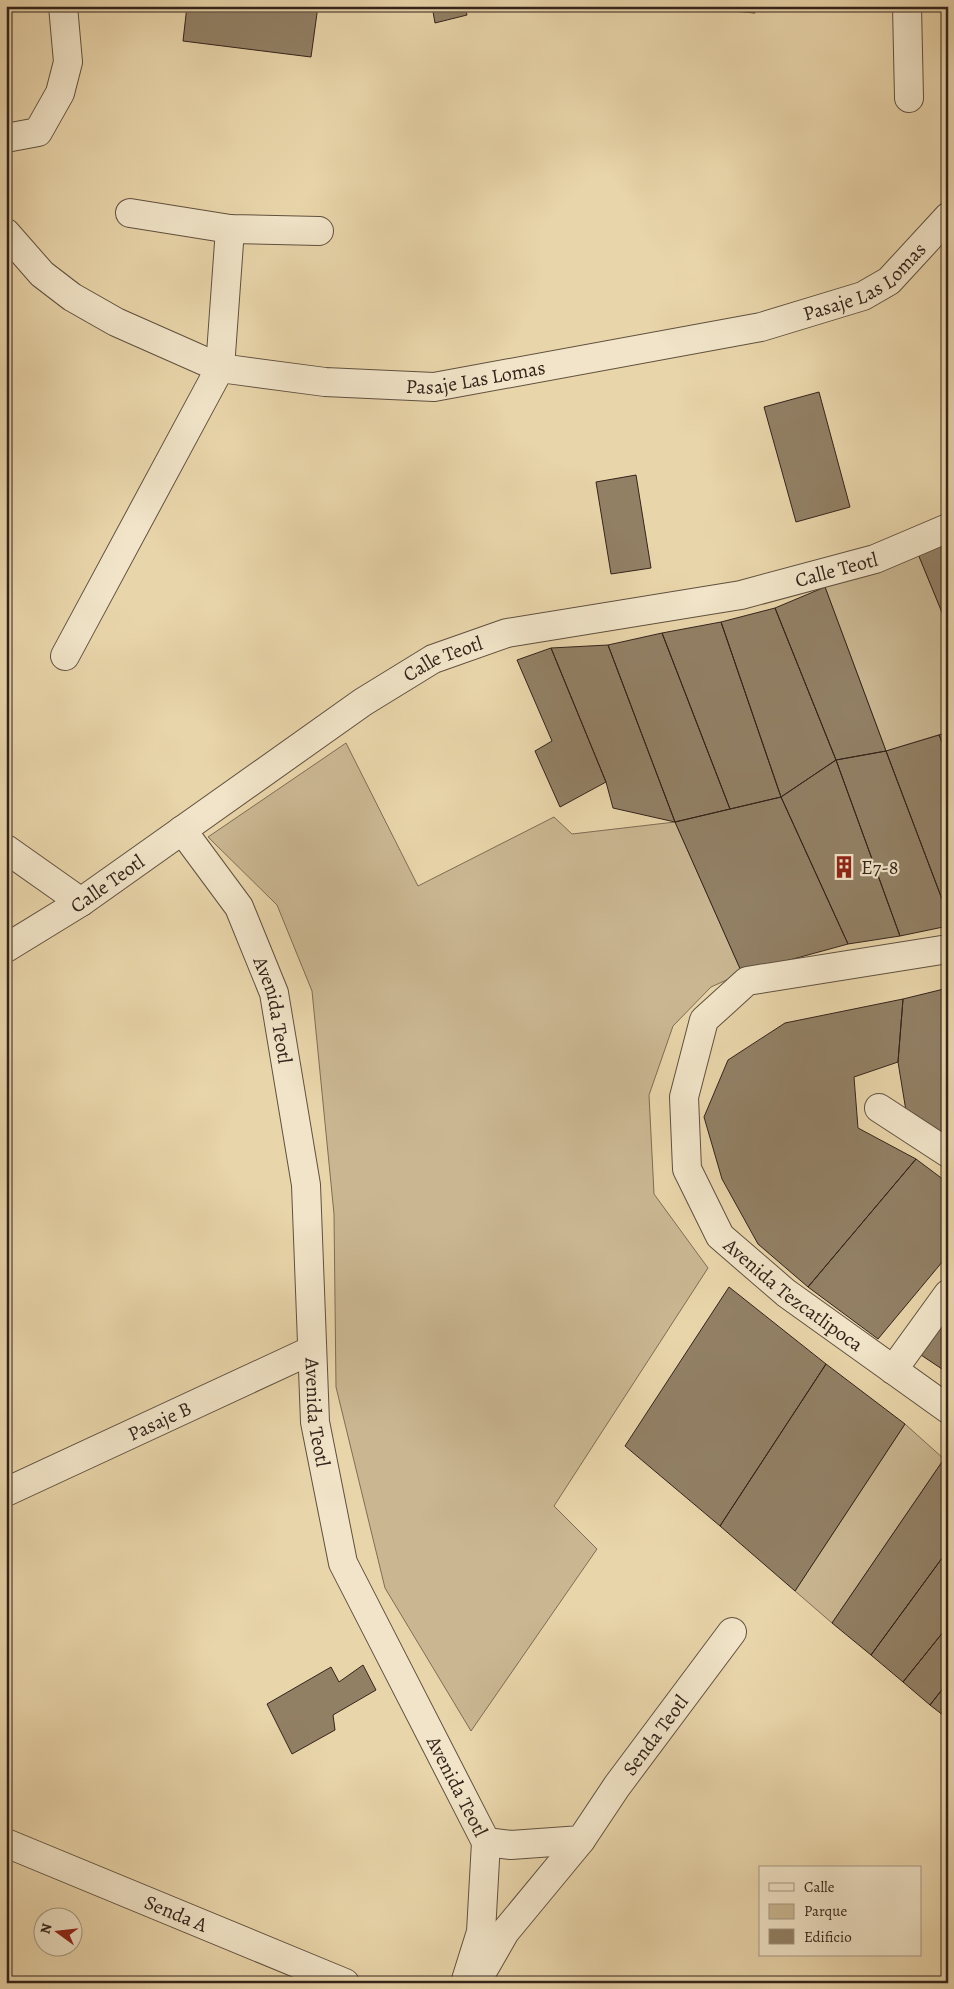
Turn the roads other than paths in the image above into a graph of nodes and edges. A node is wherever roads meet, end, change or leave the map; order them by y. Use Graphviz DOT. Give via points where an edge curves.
graph roads {
  1 [pos="63,6"];
  2 [pos="907,6"];
  3 [pos="909,98"];
  4 [pos="6,138"];
  5 [pos="130,213"];
  6 [pos="948,217"];
  7 [pos="230,230"];
  8 [pos="319,231"];
  9 [pos="6,233"];
  10 [pos="220,368"];
  11 [pos="948,528"];
  12 [pos="65,656"];
  13 [pos="182,830"];
  14 [pos="6,850"];
  15 [pos="81,902"];
  16 [pos="6,948"];
  17 [pos="948,949"];
  18 [pos="880,1108"];
  19 [pos="948,1153"];
  20 [pos="948,1294"];
  21 [pos="312,1350"];
  22 [pos="893,1370"];
  23 [pos="948,1409"];
  24 [pos="6,1492"];
  25 [pos="732,1632"];
  26 [pos="581,1840"];
  27 [pos="486,1842"];
  28 [pos="6,1843"];
  29 [pos="345,1983"];
  30 [pos="465,1983"];
  31 [pos="476,1983"];
  1 -- 4 [label="street" via="68,62 60,93 38,132"];
  2 -- 3 [label="street"];
  5 -- 7 [label="street"];
  6 -- 10 [label="street, Pasaje Las Lomas" via="890,281 863,296 761,326 434,387 325,382"];
  7 -- 8 [label="street"];
  7 -- 10 [label="street"];
  9 -- 10 [label="street, Pasaje Las Lomas" via="42,274 72,297 116,322"];
  10 -- 12 [label="street"];
  11 -- 13 [label="street, Calle Teotl" via="875,559 740,595 507,633 433,659 363,702"];
  13 -- 15 [label="street, Calle Teotl"];
  13 -- 21 [label="street, Avenida Teotl" via="240,906 274,993 306,1185"];
  14 -- 15 [label="street"];
  15 -- 16 [label="street, Calle Teotl"];
  17 -- 22 [label="street, Avenida Tezcatlipoca" via="747,981 704,1020 684,1097 687,1169 720,1236 786,1294"];
  18 -- 19 [label="street"];
  20 -- 22 [label="street"];
  21 -- 24 [label="street, Pasaje B"];
  21 -- 27 [label="street, Avenida Teotl" via="315,1422 343,1563"];
  22 -- 23 [label="street, Avenida Tezcatlipoca"];
  25 -- 26 [label="street, Senda Teotl" via="616,1786"];
  26 -- 27 [label="street" via="511,1845"];
  26 -- 31 [label="street, Senda Teotl" via="505,1932"];
  27 -- 30 [label="street, Avenida Teotl" via="481,1932"];
  28 -- 29 [label="street, Senda A"];
}
